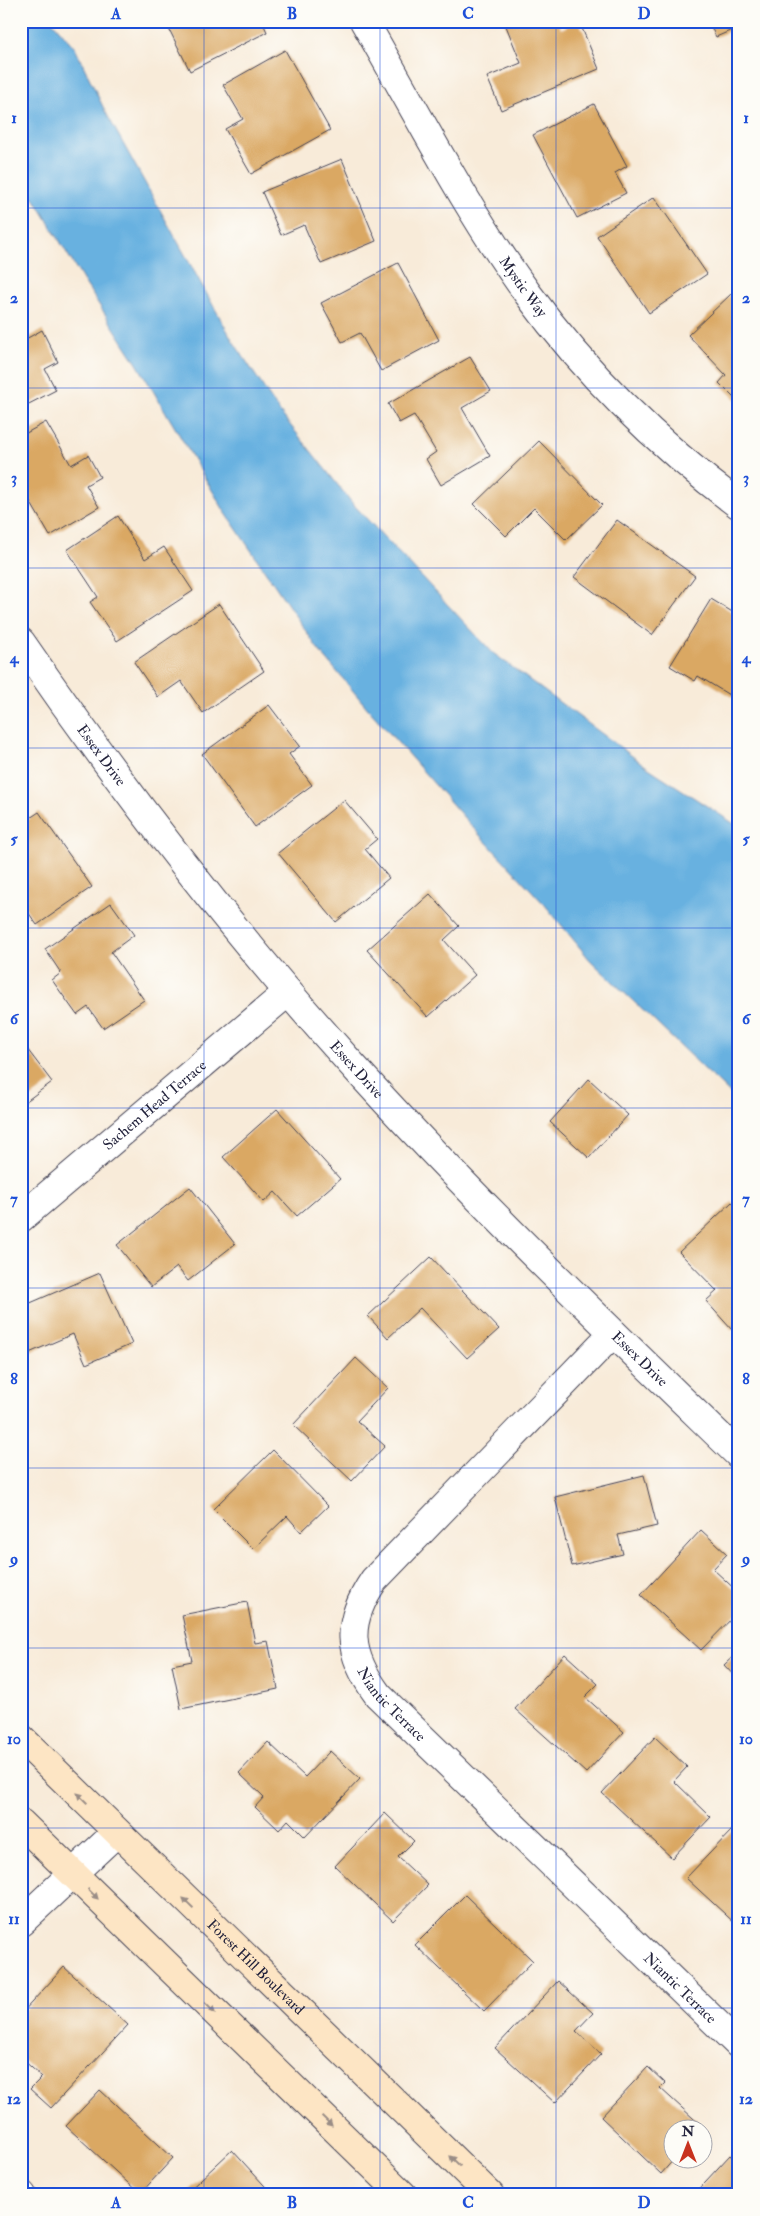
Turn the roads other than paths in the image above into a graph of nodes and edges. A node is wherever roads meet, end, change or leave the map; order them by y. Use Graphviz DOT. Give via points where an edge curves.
graph roads {
  1 [pos="364,21"];
  2 [pos="739,505"];
  3 [pos="21,642"];
  4 [pos="288,992"];
  5 [pos="21,1218"];
  6 [pos="613,1332"];
  7 [pos="739,1455"];
  8 [pos="21,1738"];
  9 [pos="21,1823"];
  10 [pos="116,1832"];
  11 [pos="72,1874"];
  12 [pos="21,1922"];
  13 [pos="739,2045"];
  14 [pos="403,2195"];
  15 [pos="490,2195"];
  1 -- 2 [label="street, Mystic Way" via="491,241 528,295 591,372 644,427"];
  3 -- 4 [label="street, Essex Drive" via="185,867"];
  4 -- 5 [label="street, Sachem Head Terrace"];
  4 -- 6 [label="street, Essex Drive" via="470,1192"];
  6 -- 7 [label="street, Essex Drive"];
  6 -- 13 [label="street, Niantic Terrace" via="374,1580 360,1601 353,1625 354,1650 362,1674 378,1695"];
  10 -- 8 [label="main road, Forest Hill Boulevard, one-way"];
  9 -- 11 [label="main road"];
  10 -- 11 [label="street"];
  15 -- 10 [label="main road, Forest Hill Boulevard, one-way"];
  11 -- 12 [label="street"];
  11 -- 14 [label="main road, one-way"];
}
